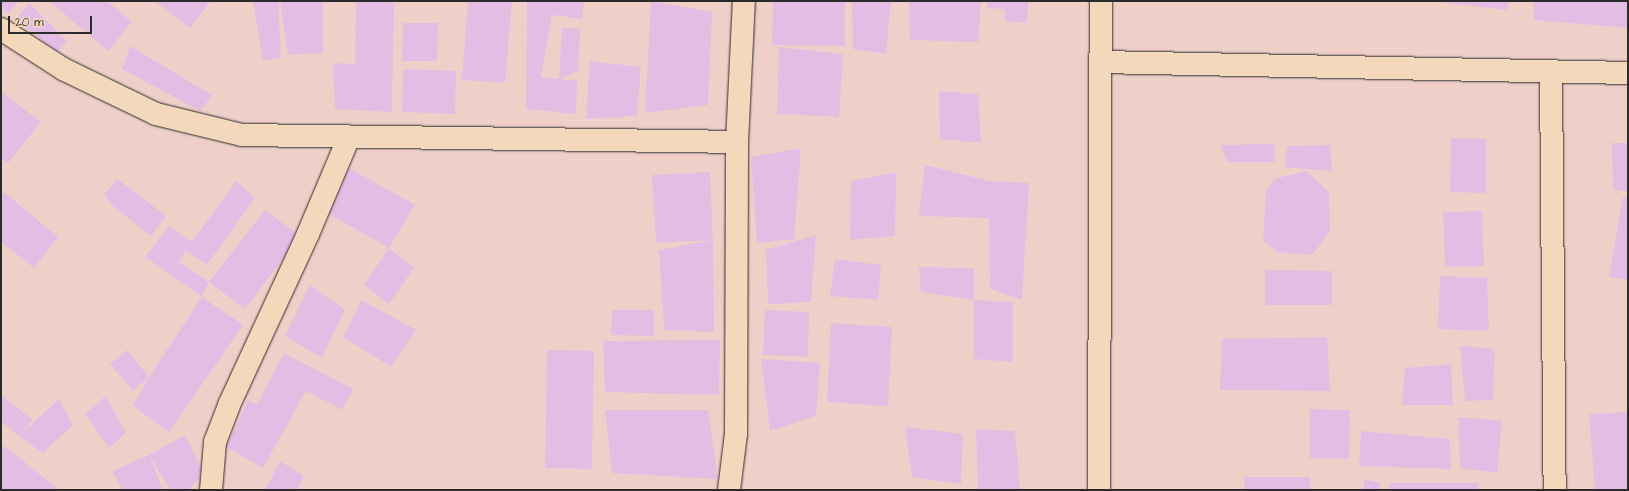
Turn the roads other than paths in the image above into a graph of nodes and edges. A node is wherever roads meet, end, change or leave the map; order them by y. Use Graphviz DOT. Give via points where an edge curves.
graph roads {
  1 [pos="744,1"];
  2 [pos="1101,1"];
  3 [pos="1,29"];
  4 [pos="1100,62"];
  5 [pos="1551,73"];
  6 [pos="1628,73"];
  7 [pos="349,137"];
  8 [pos="737,142"];
  9 [pos="211,490"];
  10 [pos="729,490"];
  11 [pos="1099,490"];
  12 [pos="1555,490"];
  1 -- 8 [label="street"];
  2 -- 4 [label="street"];
  3 -- 7 [label="street" via="63,69 156,114 242,135"];
  4 -- 5 [label="street"];
  4 -- 11 [label="street"];
  5 -- 6 [label="street"];
  5 -- 12 [label="street"];
  7 -- 8 [label="street"];
  7 -- 9 [label="street" via="308,234 228,405 215,442"];
  8 -- 10 [label="street" via="736,434"];
}
